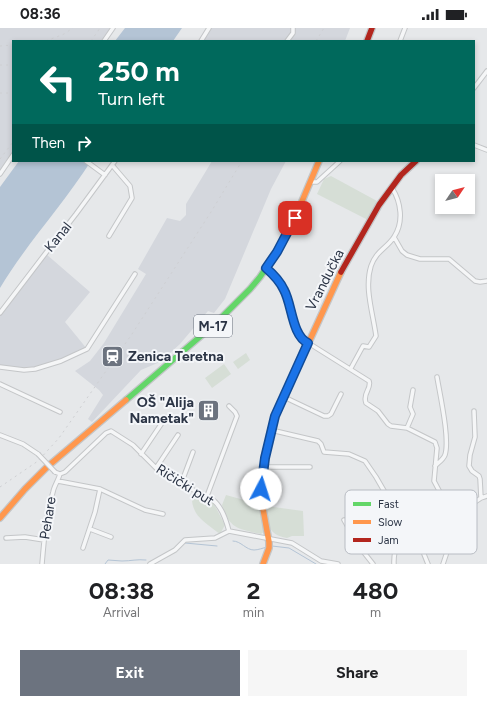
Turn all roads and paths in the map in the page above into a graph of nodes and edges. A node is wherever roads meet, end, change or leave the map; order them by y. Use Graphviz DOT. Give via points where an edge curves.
graph roads {
  1 [pos="113,28"];
  2 [pos="209,28"];
  3 [pos="293,28"];
  4 [pos="372,28"];
  5 [pos="405,28"];
  6 [pos="105,40"];
  7 [pos="202,40"];
  8 [pos="288,40"];
  9 [pos="367,40"];
  10 [pos="400,40"];
  11 [pos="487,71"];
  12 [pos="475,87"];
  13 [pos="475,145"];
  14 [pos="487,150"];
  15 [pos="12,156"];
  16 [pos="88,162"];
  17 [pos="114,162"];
  18 [pos="319,162"];
  19 [pos="339,162"];
  20 [pos="415,162"];
  21 [pos="112,165"];
  22 [pos="0,174"];
  23 [pos="105,175"];
  24 [pos="311,182"];
  25 [pos="392,188"];
  26 [pos="109,236"];
  27 [pos="394,237"];
  28 [pos="266,268"];
  29 [pos="135,274"];
  30 [pos="487,281"];
  31 [pos="0,312"];
  32 [pos="308,343"];
  33 [pos="0,367"];
  34 [pos="351,368"];
  35 [pos="437,377"];
  36 [pos="0,384"];
  37 [pos="413,390"];
  38 [pos="341,394"];
  39 [pos="284,397"];
  40 [pos="229,406"];
  41 [pos="474,411"];
  42 [pos="60,412"];
  43 [pos="166,418"];
  44 [pos="407,428"];
  45 [pos="271,430"];
  46 [pos="0,435"];
  47 [pos="178,435"];
  48 [pos="193,452"];
  49 [pos="141,454"];
  50 [pos="435,466"];
  51 [pos="263,467"];
  52 [pos="310,467"];
  53 [pos="156,468"];
  54 [pos="60,474"];
  55 [pos="58,481"];
  56 [pos="181,484"];
  57 [pos="100,489"];
  58 [pos="384,490"];
  59 [pos="438,490"];
  60 [pos="207,496"];
  61 [pos="487,496"];
  62 [pos="481,498"];
  63 [pos="477,501"];
  64 [pos="163,514"];
  65 [pos="0,518"];
  66 [pos="90,529"];
  67 [pos="229,530"];
  68 [pos="111,537"];
  69 [pos="6,538"];
  70 [pos="44,540"];
  71 [pos="269,543"];
  72 [pos="83,548"];
  73 [pos="365,554"];
  74 [pos="395,554"];
  75 [pos="424,554"];
  76 [pos="446,554"];
  77 [pos="42,564"];
  78 [pos="150,564"];
  79 [pos="263,564"];
  80 [pos="338,564"];
  81 [pos="373,564"];
  82 [pos="394,564"];
  83 [pos="428,564"];
  84 [pos="443,564"];
  1 -- 6 [label="street"];
  2 -- 7 [label="street"];
  3 -- 8 [label="street" via="293,33"];
  4 -- 9 [label="main road"];
  5 -- 10 [label="street"];
  11 -- 12 [label="street"];
  13 -- 14 [label="street"];
  15 -- 22 [label="street"];
  16 -- 23 [label="street"];
  17 -- 21 [label="street, Kanal"];
  18 -- 24 [label="main road, M-17"];
  19 -- 24 [label="street" via="316,182"];
  20 -- 25 [label="main road, Vrandučka"];
  21 -- 23 [label="street, Kanal"];
  21 -- 26 [label="street" via="130,186 132,198"];
  23 -- 31 [label="street, Kanal"];
  24 -- 28 [label="main road, M-17" via="289,230"];
  25 -- 27 [label="street" via="401,213"];
  25 -- 32 [label="main road, Vrandučka" via="379,205 343,269"];
  27 -- 30 [label="street" via="407,255 420,259 449,259 475,281"];
  27 -- 34 [label="street" via="378,252 369,278 376,336 369,346 363,346"];
  28 -- 32 [label="street" via="276,277 284,290 296,326 302,339"];
  28 -- 65 [label="main road, M-17" via="220,320 47,467"];
  29 -- 33 [label="street" via="87,349 35,369"];
  32 -- 34 [label="street"];
  32 -- 39 [label="main road, Vrandučka"];
  34 -- 44 [label="street" via="370,383 364,396 366,403 378,411 388,424"];
  35 -- 50 [label="street" via="446,448 443,459"];
  36 -- 42 [label="street"];
  37 -- 44 [label="street" via="410,408 413,414"];
  38 -- 39 [label="street" via="328,416"];
  39 -- 45 [label="main road, Vrandučka"];
  40 -- 60 [label="street" via="237,416"];
  41 -- 62 [label="street" via="475,437 469,466 479,476"];
  43 -- 49 [label="street"];
  44 -- 50 [label="street" via="435,442"];
  45 -- 51 [label="main road, Vrandučka"];
  45 -- 58 [label="street" via="318,441 324,452 349,454 365,461"];
  46 -- 54 [label="street, bridge" via="23,444"];
  47 -- 53 [label="street"];
  48 -- 56 [label="street"];
  49 -- 53 [label="street, Ričički put"];
  49 -- 54 [label="street, Ričički put" via="111,431"];
  50 -- 59 [label="street" via="435,484"];
  51 -- 52 [label="street"];
  51 -- 71 [label="main road, Vrandučka" via="262,503"];
  53 -- 56 [label="street, Ričički put"];
  54 -- 55 [label="street, Pehare"];
  55 -- 57 [label="street"];
  55 -- 70 [label="street, Pehare" via="53,490"];
  56 -- 60 [label="street, Ričički put"];
  57 -- 64 [label="street" via="145,510"];
  57 -- 66 [label="street"];
  60 -- 67 [label="street, Ričički put" via="217,503"];
  61 -- 62 [label="street"];
  62 -- 63 [label="street"];
  66 -- 68 [label="street"];
  66 -- 72 [label="street"];
  67 -- 71 [label="street"];
  67 -- 78 [label="street" via="215,538 185,540 175,550"];
  69 -- 70 [label="street"];
  70 -- 77 [label="street, Pehare"];
  71 -- 79 [label="main road"];
  71 -- 80 [label="street" via="292,543 321,561"];
  73 -- 81 [label="street"];
  74 -- 82 [label="street"];
  75 -- 83 [label="street"];
  76 -- 84 [label="street"];
}
